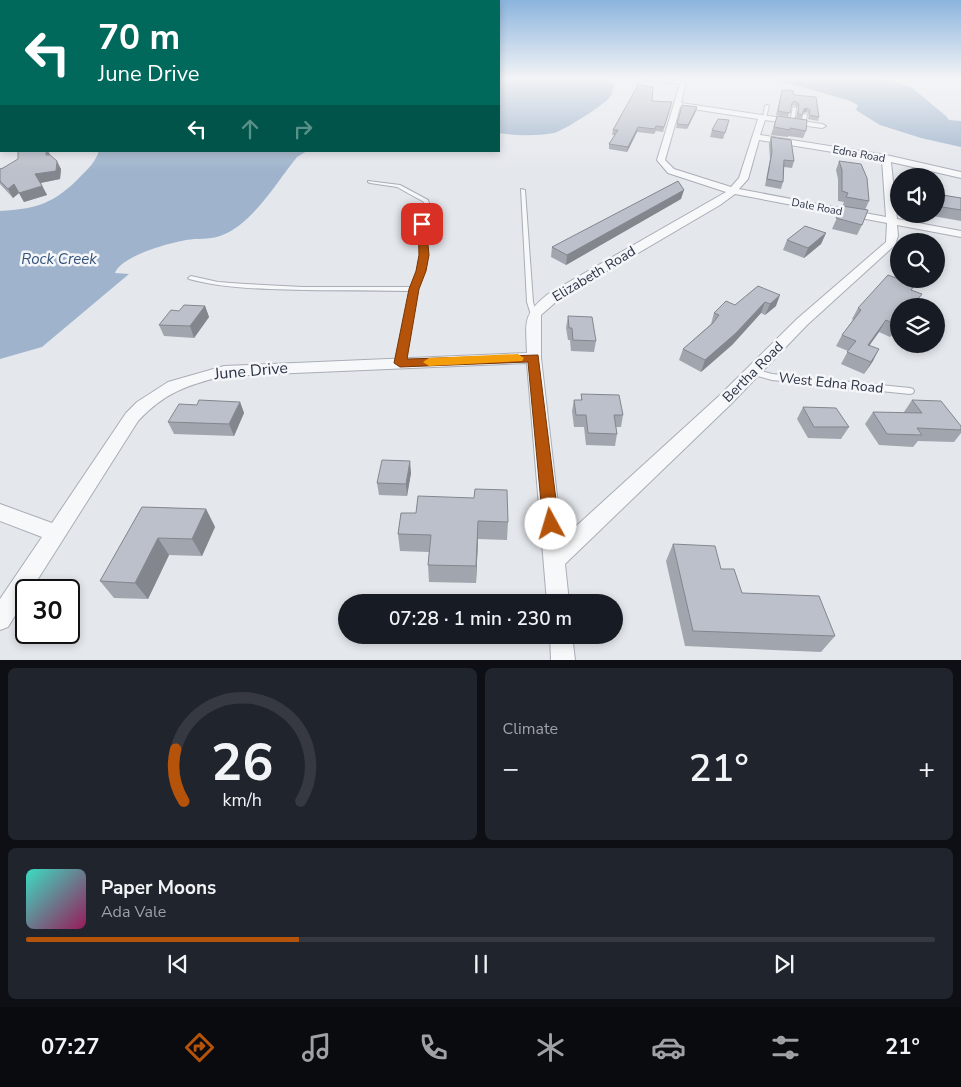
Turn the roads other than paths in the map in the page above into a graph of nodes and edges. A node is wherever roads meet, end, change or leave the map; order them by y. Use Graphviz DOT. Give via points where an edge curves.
graph roads {
  1 [pos="794,108"];
  2 [pos="678,109"];
  3 [pos="719,109"];
  4 [pos="764,113"];
  5 [pos="805,115"];
  6 [pos="789,121"];
  7 [pos="803,123"];
  8 [pos="822,126"];
  9 [pos="756,137"];
  10 [pos="886,158"];
  11 [pos="961,175"];
  12 [pos="370,182"];
  13 [pos="523,190"];
  14 [pos="733,190"];
  15 [pos="890,200"];
  16 [pos="890,221"];
  17 [pos="892,223"];
  18 [pos="903,223"];
  19 [pos="961,234"];
  20 [pos="191,278"];
  21 [pos="414,289"];
  22 [pos="534,315"];
  23 [pos="534,358"];
  24 [pos="400,363"];
  25 [pos="753,372"];
  26 [pos="910,391"];
  27 [pos="0,512"];
  28 [pos="56,533"];
  29 [pos="554,560"];
  30 [pos="557,594"];
  31 [pos="0,619"];
  32 [pos="562,644"];
  33 [pos="563,660"];
  1 -- 6 [label="lane"];
  2 -- 14 [label="street, Dale Road" via="661,160 664,165 682,175"];
  3 -- 4 [label="street"];
  4 -- 6 [label="street"];
  4 -- 9 [label="street, Elizabeth Road"];
  5 -- 7 [label="lane"];
  6 -- 7 [label="street"];
  7 -- 8 [label="street"];
  9 -- 10 [label="street, Edna Road"];
  9 -- 14 [label="street, Elizabeth Road" via="743,179"];
  10 -- 11 [label="street, Edna Road"];
  10 -- 15 [label="street, Bertha Road"];
  12 -- 21 [label="lane" via="398,186 426,200 422,224 424,255"];
  13 -- 22 [label="lane" via="530,302"];
  14 -- 16 [label="street, Dale Road"];
  14 -- 22 [label="street, Elizabeth Road" via="553,297"];
  17 -- 25 [label="street, Bertha Road" via="891,243 802,322"];
  18 -- 19 [label="street, Dale Road"];
  20 -- 21 [label="lane" via="208,283 267,287"];
  21 -- 24 [label="lane"];
  22 -- 23 [label="street"];
  23 -- 24 [label="street, June Drive"];
  23 -- 29 [label="street"];
  24 -- 28 [label="street, June Drive" via="224,371 162,390 132,417"];
  25 -- 26 [label="lane, West Edna Road" via="772,377"];
  25 -- 29 [label="street, Bertha Road"];
  27 -- 28 [label="street"];
  28 -- 31 [label="street, June Drive"];
  29 -- 30 [label="street"];
  32 -- 33 [label="street"];
}
